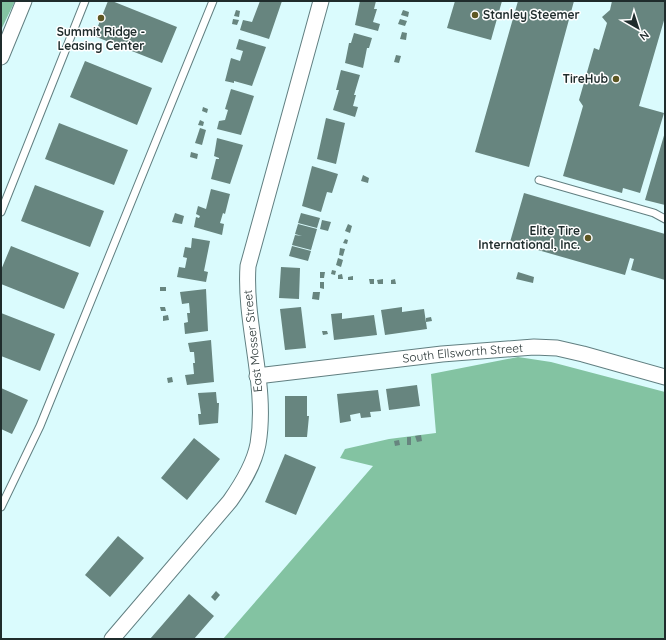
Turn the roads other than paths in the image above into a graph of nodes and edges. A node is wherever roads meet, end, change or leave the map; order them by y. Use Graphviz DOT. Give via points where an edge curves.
graph roads {
  1 [pos="24,1"];
  2 [pos="85,1"];
  3 [pos="213,1"];
  4 [pos="321,1"];
  5 [pos="1,57"];
  6 [pos="539,180"];
  7 [pos="1,212"];
  8 [pos="665,219"];
  9 [pos="258,376"];
  10 [pos="665,377"];
  11 [pos="1,507"];
  12 [pos="112,639"];
  1 -- 5 [label="street"];
  2 -- 7 [label="lane"];
  3 -- 11 [label="lane" via="40,426"];
  4 -- 9 [label="street, East Mosser Street" via="248,266 248,302"];
  6 -- 8 [label="lane" via="654,213"];
  9 -- 10 [label="street, South Ellsworth Street" via="442,354 534,347 570,351"];
  9 -- 12 [label="street, East Mosser Street" via="261,420 258,446 243,482 207,530"];
}
